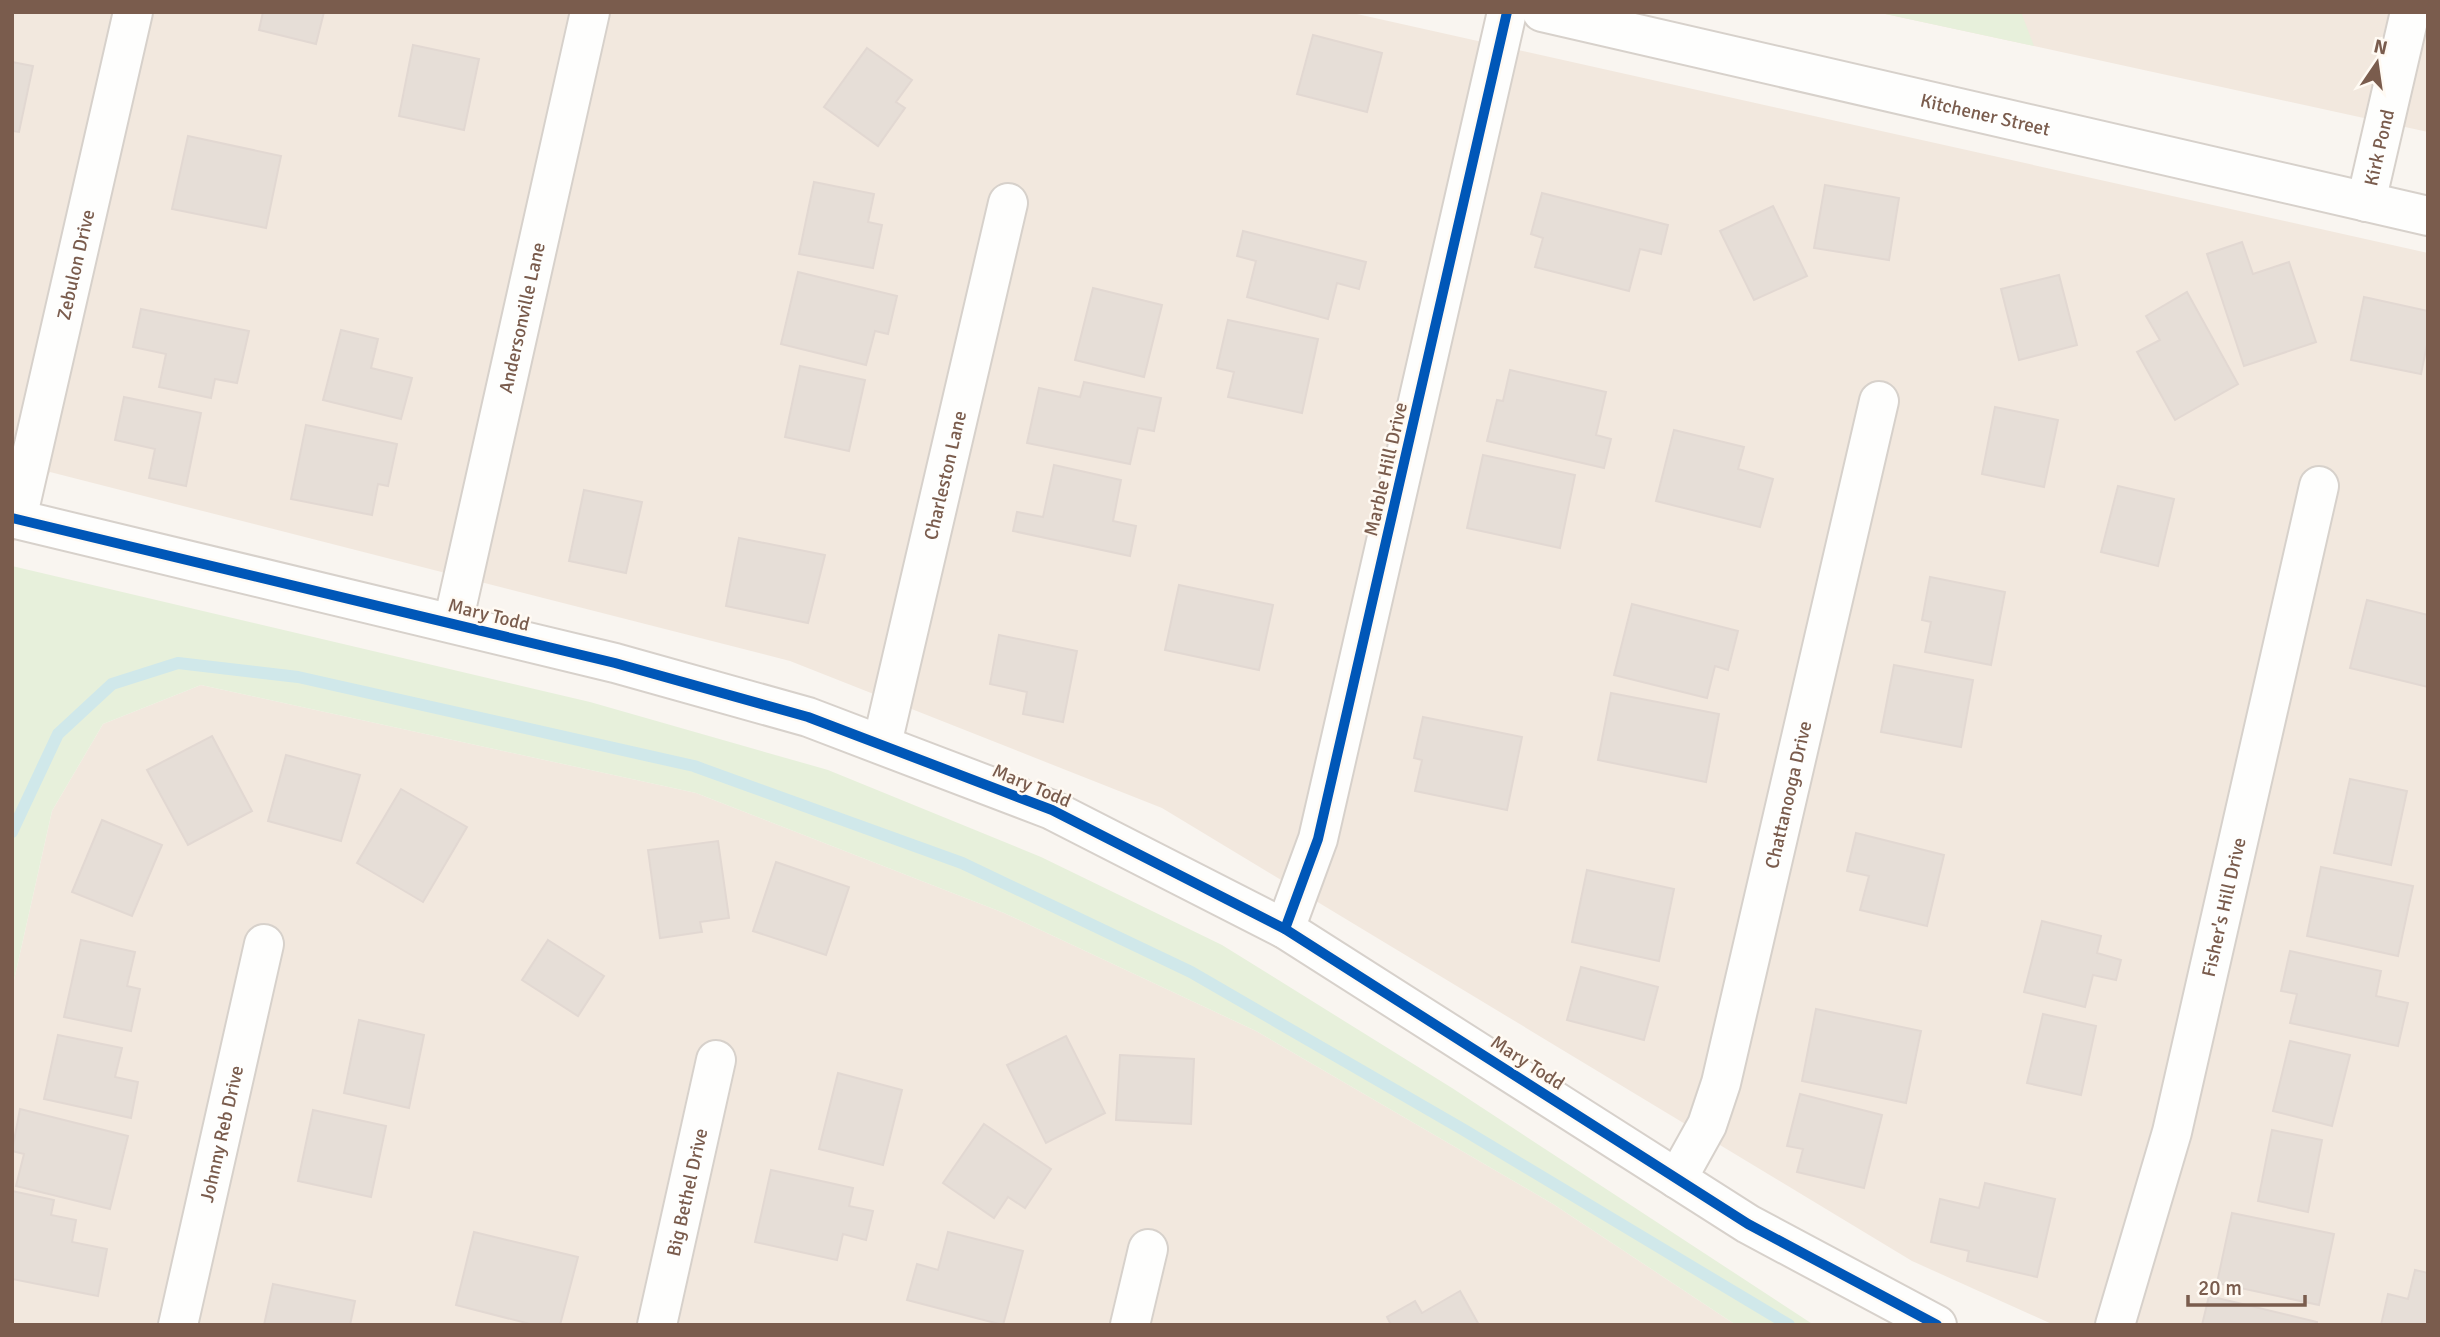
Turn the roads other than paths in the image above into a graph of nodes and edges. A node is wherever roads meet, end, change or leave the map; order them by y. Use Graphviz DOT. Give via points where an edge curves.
graph roads {
  1 [pos="133,12"];
  2 [pos="590,12"];
  3 [pos="1507,12"];
  4 [pos="1542,12"];
  5 [pos="2410,12"];
  6 [pos="2366,202"];
  7 [pos="1008,204"];
  8 [pos="2428,216"];
  9 [pos="1879,401"];
  10 [pos="2319,486"];
  11 [pos="14,518"];
  12 [pos="453,623"];
  13 [pos="883,744"];
  14 [pos="1285,929"];
  15 [pos="264,944"];
  16 [pos="716,1060"];
  17 [pos="1677,1179"];
  18 [pos="1148,1249"];
  19 [pos="178,1325"];
  20 [pos="657,1325"];
  21 [pos="1130,1325"];
  22 [pos="1937,1325"];
  23 [pos="2115,1325"];
  1 -- 11 [label="street, Zebulon Drive"];
  2 -- 12 [label="street, Andersonville Lane"];
  3 -- 14 [label="street, Marble Hill Drive" via="1318,839"];
  4 -- 6 [label="street, Kitchener Street"];
  5 -- 6 [label="street, Kirk Pond"];
  6 -- 8 [label="street, Kitchener Street"];
  7 -- 13 [label="street, Charleston Lane"];
  9 -- 17 [label="street, Chattanooga Drive" via="1721,1083 1707,1125"];
  10 -- 23 [label="street, Fisher's Hill Drive" via="2172,1132"];
  11 -- 12 [label="street, Mary Todd"];
  12 -- 13 [label="street, Mary Todd" via="808,717"];
  13 -- 14 [label="street, Mary Todd" via="1052,810"];
  14 -- 17 [label="street, Mary Todd"];
  15 -- 19 [label="street, Johnny Reb Drive"];
  16 -- 20 [label="street, Big Bethel Drive"];
  17 -- 22 [label="street, Mary Todd" via="1748,1224"];
  18 -- 21 [label="street"];
}
